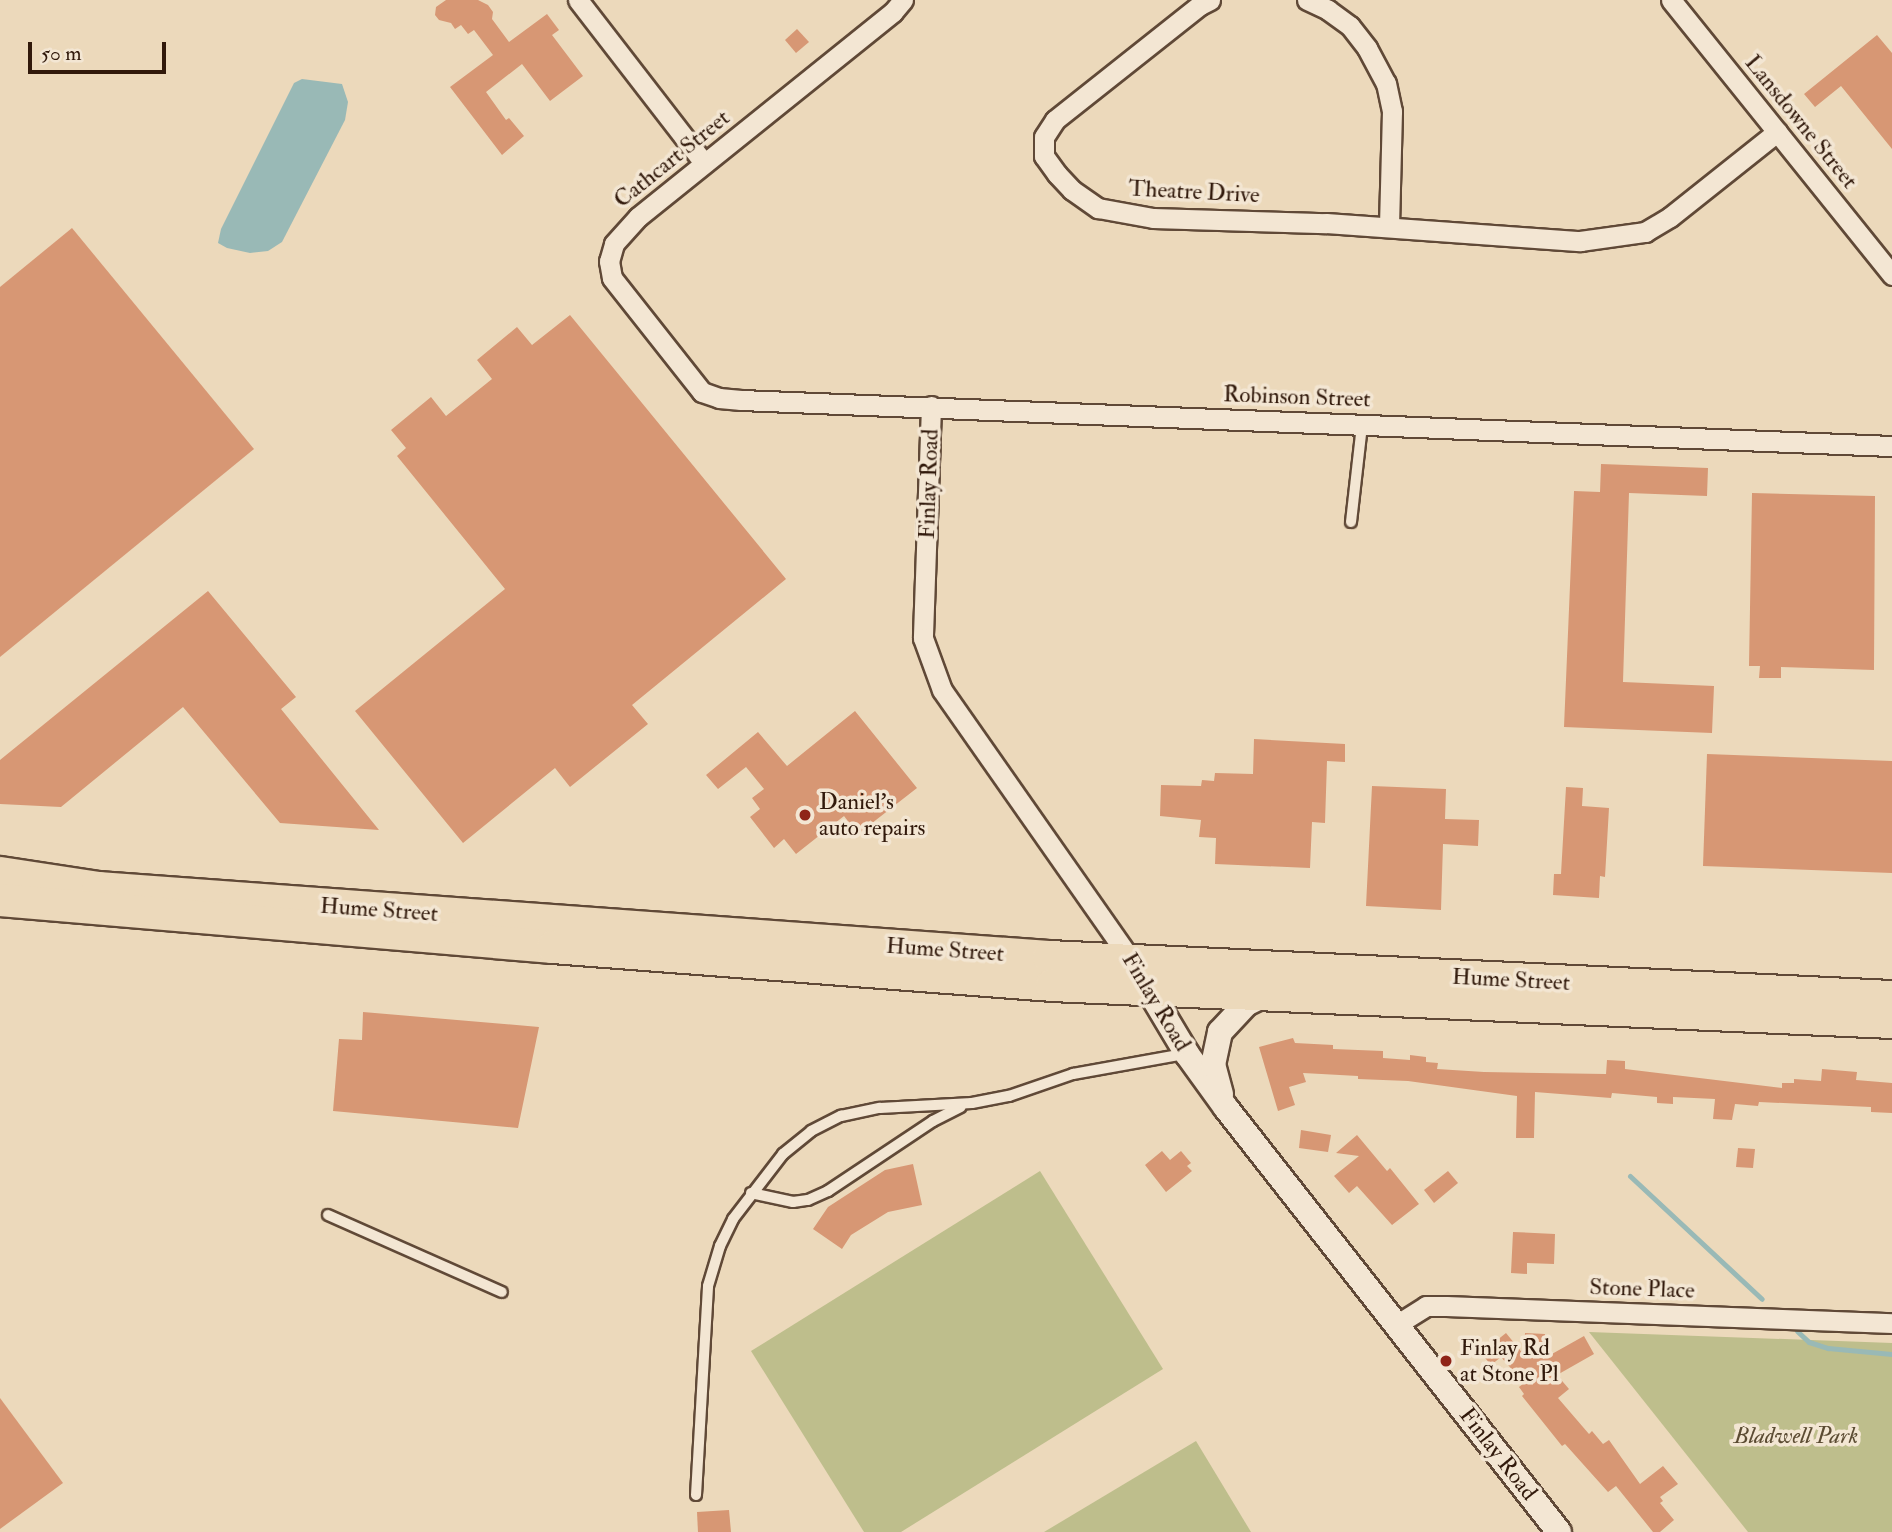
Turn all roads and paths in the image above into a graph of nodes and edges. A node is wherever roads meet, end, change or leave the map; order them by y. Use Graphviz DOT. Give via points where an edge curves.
graph roads {
  1 [pos="578,0"];
  2 [pos="902,0"];
  3 [pos="1210,0"];
  4 [pos="1307,0"];
  5 [pos="1671,0"];
  6 [pos="1777,132"];
  7 [pos="704,163"];
  8 [pos="1389,227"];
  9 [pos="1891,271"];
  10 [pos="702,392"];
  11 [pos="932,406"];
  12 [pos="1362,425"];
  13 [pos="1892,446"];
  14 [pos="1351,522"];
  15 [pos="0,873"];
  16 [pos="0,900"];
  17 [pos="1132,961"];
  18 [pos="1148,989"];
  19 [pos="1270,993"];
  20 [pos="1892,997"];
  21 [pos="1892,1022"];
  22 [pos="1187,1054"];
  23 [pos="968,1103"];
  24 [pos="1226,1108"];
  25 [pos="751,1193"];
  26 [pos="328,1215"];
  27 [pos="502,1292"];
  28 [pos="1892,1323"];
  29 [pos="1396,1325"];
  30 [pos="696,1495"];
  31 [pos="1559,1532"];
  1 -- 7 [label="street"];
  2 -- 7 [label="street, Cathcart Street" via="893,12"];
  3 -- 8 [label="street, Theatre Drive" via="1055,120 1044,137 1044,156 1056,174 1098,208 1123,215"];
  4 -- 8 [label="street" via="1350,26 1386,83 1392,111"];
  5 -- 6 [label="street, Lansdowne Street"];
  6 -- 8 [label="street, Theatre Drive" via="1645,232 1580,241"];
  6 -- 9 [label="street, Lansdowne Street"];
  7 -- 10 [label="street, Cathcart Street" via="624,230 609,261 621,293"];
  10 -- 11 [label="street, Robinson Street" via="741,400"];
  11 -- 12 [label="street, Robinson Street"];
  11 -- 17 [label="street, Finlay Road" via="923,638 942,690"];
  12 -- 13 [label="street, Robinson Street"];
  12 -- 14 [label="lane"];
  15 -- 17 [label="main road, Hume Street" via="98,888"];
  16 -- 18 [label="main road, Hume Street" via="553,947"];
  17 -- 18 [label="street, Finlay Road"];
  17 -- 20 [label="main road, Hume Street"];
  18 -- 19 [label="main road, Hume Street"];
  18 -- 22 [label="street, Finlay Road"];
  19 -- 21 [label="main road, Hume Street"];
  19 -- 24 [label="street" via="1247,1004 1220,1032 1213,1065"];
  22 -- 23 [label="lane" via="1073,1074 1009,1096"];
  22 -- 24 [label="street, Finlay Road"];
  23 -- 25 [label="lane" via="808,1200 793,1202"];
  23 -- 25 [label="lane" via="880,1108 841,1116 811,1131 783,1154"];
  24 -- 29 [label="street, Finlay Road"];
  25 -- 30 [label="lane" via="720,1246 708,1286"];
  26 -- 27 [label="lane"];
  28 -- 29 [label="street, Stone Place" via="1426,1306"];
  29 -- 31 [label="street, Finlay Road"];
}
